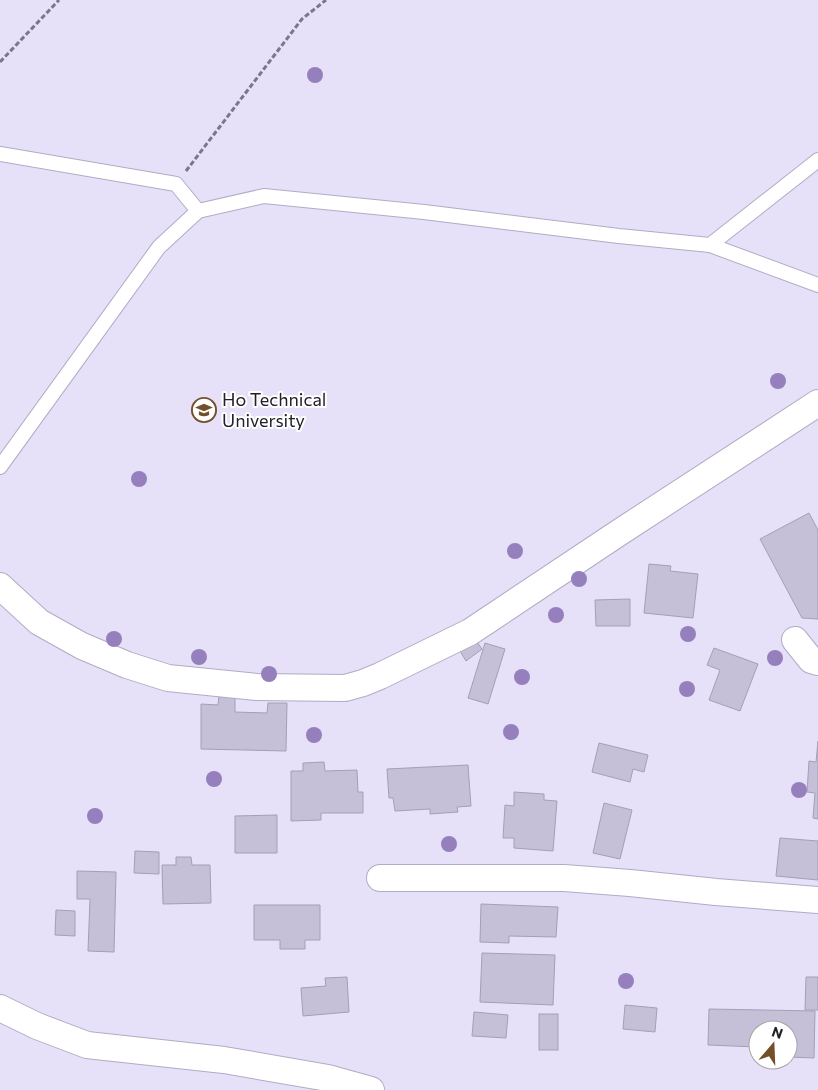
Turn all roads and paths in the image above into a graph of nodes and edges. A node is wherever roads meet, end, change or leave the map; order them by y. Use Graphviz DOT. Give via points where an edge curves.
graph roads {
  1 [pos="58,0"];
  2 [pos="326,0"];
  3 [pos="0,62"];
  4 [pos="0,154"];
  5 [pos="818,160"];
  6 [pos="176,184"];
  7 [pos="198,211"];
  8 [pos="710,245"];
  9 [pos="818,285"];
  10 [pos="818,403"];
  11 [pos="0,467"];
  12 [pos="0,586"];
  13 [pos="795,640"];
  14 [pos="818,662"];
  15 [pos="380,878"];
  16 [pos="818,900"];
  17 [pos="0,1008"];
  18 [pos="371,1090"];
  1 -- 3 [label="path"];
  2 -- 6 [label="path" via="302,19"];
  4 -- 6 [label="lane"];
  5 -- 8 [label="lane"];
  6 -- 7 [label="lane"];
  7 -- 8 [label="lane" via="264,196"];
  7 -- 11 [label="lane" via="159,247"];
  8 -- 9 [label="lane"];
  10 -- 12 [label="street" via="470,632 380,676 345,688 257,687 168,678 82,646 47,627"];
  13 -- 14 [label="street" via="811,660"];
  15 -- 16 [label="street" via="564,878"];
  17 -- 18 [label="street" via="87,1046 224,1060 328,1078"];
}
